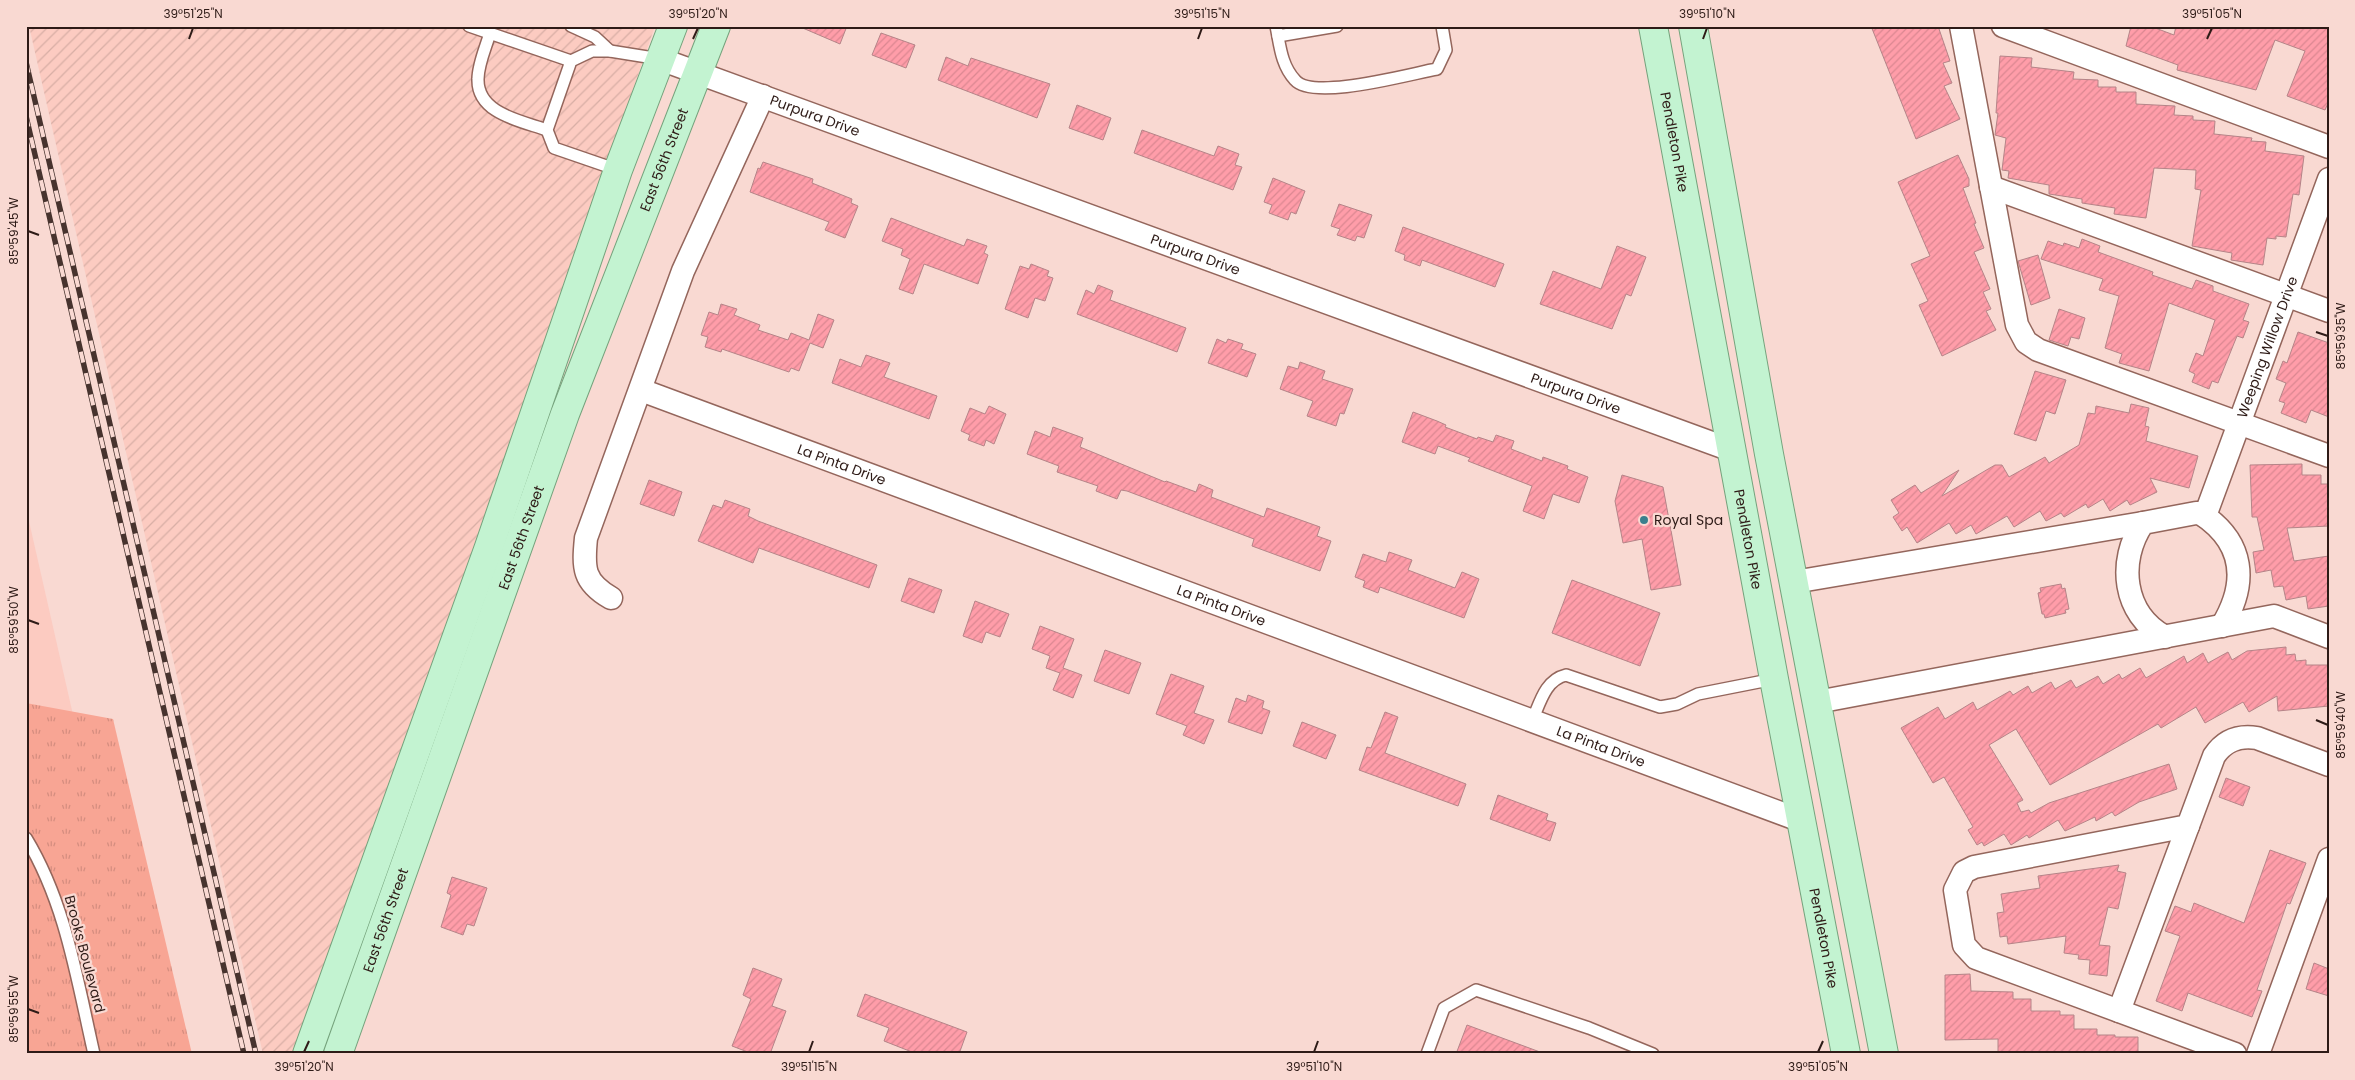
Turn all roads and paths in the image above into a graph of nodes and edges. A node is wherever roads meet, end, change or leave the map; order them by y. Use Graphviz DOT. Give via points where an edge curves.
graph roads {
  1 [pos="469,26"];
  2 [pos="571,26"];
  3 [pos="673,26"];
  4 [pos="716,26"];
  5 [pos="1336,26"];
  6 [pos="1442,26"];
  7 [pos="1653,26"];
  8 [pos="1693,26"];
  9 [pos="1961,26"];
  10 [pos="2003,26"];
  11 [pos="1277,31"];
  12 [pos="490,34"];
  13 [pos="610,50"];
  14 [pos="660,59"];
  15 [pos="571,61"];
  16 [pos="699,73"];
  17 [pos="763,96"];
  18 [pos="548,130"];
  19 [pos="2329,147"];
  20 [pos="618,170"];
  21 [pos="2329,179"];
  22 [pos="1991,187"];
  23 [pos="2286,296"];
  24 [pos="2329,311"];
  25 [pos="640,390"];
  26 [pos="2239,423"];
  27 [pos="1731,450"];
  28 [pos="2329,456"];
  29 [pos="2205,516"];
  30 [pos="2143,524"];
  31 [pos="1794,582"];
  32 [pos="611,598"];
  33 [pos="2222,626"];
  34 [pos="2165,637"];
  35 [pos="2329,637"];
  36 [pos="1774,679"];
  37 [pos="1817,702"];
  38 [pos="1532,721"];
  39 [pos="2329,765"];
  40 [pos="1802,821"];
  41 [pos="2188,826"];
  42 [pos="26,838"];
  43 [pos="2329,858"];
  44 [pos="2119,1011"];
  45 [pos="94,1054"];
  46 [pos="307,1054"];
  47 [pos="338,1054"];
  48 [pos="1427,1054"];
  49 [pos="1653,1054"];
  50 [pos="1846,1054"];
  51 [pos="1884,1054"];
  52 [pos="2235,1054"];
  53 [pos="2258,1054"];
  1 -- 12 [label="lane"];
  2 -- 13 [label="lane" via="595,37"];
  3 -- 14 [label="main road, East 56th Street"];
  4 -- 16 [label="main road, East 56th Street"];
  5 -- 11 [label="lane"];
  6 -- 11 [label="lane" via="1446,50 1437,69 1342,88 1312,89 1296,82 1284,65"];
  7 -- 27 [label="main road, Pendleton Pike"];
  8 -- 31 [label="main road"];
  9 -- 22 [label="street"];
  10 -- 19 [label="street"];
  12 -- 15 [label="lane"];
  12 -- 18 [label="lane" via="478,78 480,92 497,112"];
  13 -- 14 [label="lane"];
  13 -- 15 [label="lane" via="592,51"];
  14 -- 16 [label="street, Purpura Drive"];
  14 -- 20 [label="main road, East 56th Street"];
  15 -- 18 [label="lane"];
  16 -- 17 [label="street, Purpura Drive"];
  16 -- 47 [label="main road, East 56th Street" via="565,414"];
  17 -- 25 [label="street" via="697,236"];
  17 -- 27 [label="street, Purpura Drive"];
  18 -- 20 [label="lane" via="554,148"];
  20 -- 46 [label="main road, East 56th Street" via="489,547"];
  21 -- 23 [label="street, Weeping Willow Drive"];
  22 -- 23 [label="street"];
  22 -- 26 [label="street" via="2017,325 2026,342 2038,350"];
  23 -- 24 [label="street"];
  23 -- 26 [label="street, Weeping Willow Drive"];
  25 -- 32 [label="street" via="586,538 586,574 599,591"];
  25 -- 38 [label="street, La Pinta Drive"];
  26 -- 28 [label="street"];
  26 -- 29 [label="street, Weeping Willow Drive"];
  27 -- 36 [label="main road, Pendleton Pike"];
  29 -- 30 [label="street" via="2200,513"];
  29 -- 33 [label="street" via="2225,536 2238,569 2237,597 2229,618"];
  30 -- 31 [label="street"];
  30 -- 34 [label="street" via="2128,552 2128,586 2141,616 2152,629"];
  31 -- 37 [label="main road"];
  33 -- 34 [label="street"];
  33 -- 35 [label="street" via="2274,616"];
  34 -- 37 [label="street"];
  36 -- 38 [label="lane" via="1698,694 1677,704 1660,707 1566,675 1556,677 1550,683"];
  36 -- 40 [label="main road, Pendleton Pike"];
  37 -- 51 [label="main road"];
  38 -- 40 [label="street, La Pinta Drive"];
  39 -- 41 [label="street" via="2257,738 2232,740 2220,747 2214,756"];
  40 -- 50 [label="main road, Pendleton Pike"];
  41 -- 44 [label="street"];
  41 -- 44 [label="street" via="1974,866 1964,872 1955,890 1964,945 1976,958"];
  42 -- 45 [label="lane, Brooks Boulevard" via="43,866 64,924"];
  43 -- 53 [label="street"];
  44 -- 52 [label="street"];
  48 -- 49 [label="lane" via="1444,1008 1476,990 1589,1028"];
}
